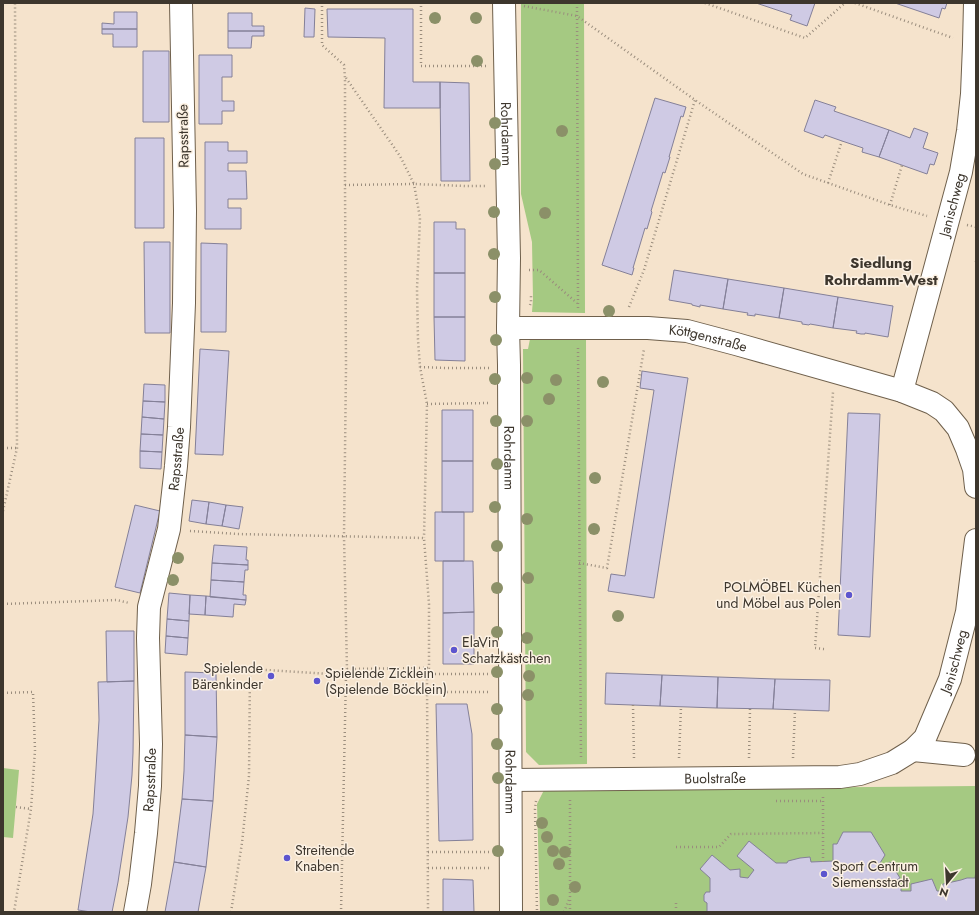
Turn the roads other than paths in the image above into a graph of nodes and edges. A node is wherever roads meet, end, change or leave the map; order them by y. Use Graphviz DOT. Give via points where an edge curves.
graph roads {
  1 [pos="181,3"];
  2 [pos="975,3"];
  3 [pos="512,4"];
  4 [pos="508,328"];
  5 [pos="902,391"];
  6 [pos="976,487"];
  7 [pos="976,540"];
  8 [pos="913,750"];
  9 [pos="964,755"];
  10 [pos="511,780"];
  11 [pos="135,912"];
  12 [pos="512,912"];
  1 -- 11 [label="street, Rapsstraße" via="185,211 182,369 169,530 149,607 150,786"];
  2 -- 5 [label="street, Janischweg" via="968,131 960,172"];
  3 -- 4 [label="street, Rohrdamm"];
  4 -- 5 [label="street, Köttgenstraße" via="648,328 686,331"];
  4 -- 10 [label="street, Rohrdamm"];
  5 -- 6 [label="street" via="932,403 944,411 958,428 974,469"];
  7 -- 8 [label="street, Janischweg" via="967,612 950,680 926,738"];
  8 -- 9 [label="street"];
  8 -- 10 [label="street, Buolstraße" via="892,763 860,774 840,777"];
  10 -- 12 [label="street, Rohrdamm"];
}
